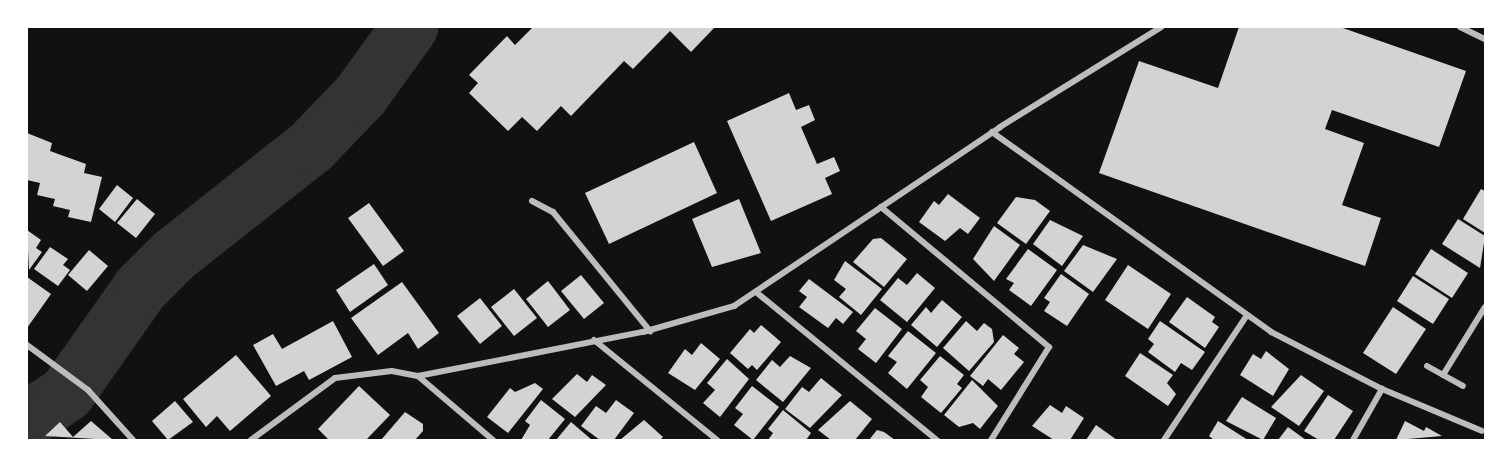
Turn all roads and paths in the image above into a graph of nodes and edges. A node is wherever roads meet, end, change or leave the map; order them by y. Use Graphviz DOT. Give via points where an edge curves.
graph roads {
  1 [pos="1161,27"];
  2 [pos="1461,27"];
  3 [pos="1485,39"];
  4 [pos="992,132"];
  5 [pos="532,201"];
  6 [pos="881,207"];
  7 [pos="756,292"];
  8 [pos="1485,307"];
  9 [pos="1247,315"];
  10 [pos="650,331"];
  11 [pos="594,339"];
  12 [pos="27,345"];
  13 [pos="1427,366"];
  14 [pos="1443,375"];
  15 [pos="418,376"];
  16 [pos="1463,387"];
  17 [pos="1382,389"];
  18 [pos="1482,431"];
  19 [pos="133,440"];
  20 [pos="251,440"];
  21 [pos="493,440"];
  22 [pos="717,440"];
  23 [pos="937,440"];
  24 [pos="991,440"];
  25 [pos="1164,440"];
  26 [pos="1353,440"];
  1 -- 4 [label="street"];
  2 -- 3 [label="street"];
  4 -- 6 [label="street"];
  4 -- 9 [label="street"];
  5 -- 10 [label="street" via="553,213"];
  6 -- 7 [label="street"];
  6 -- 24 [label="street" via="1049,347"];
  7 -- 10 [label="street" via="734,306"];
  7 -- 23 [label="street"];
  8 -- 14 [label="street"];
  9 -- 17 [label="street"];
  9 -- 25 [label="street"];
  10 -- 11 [label="street"];
  11 -- 15 [label="street"];
  11 -- 22 [label="street"];
  12 -- 19 [label="street" via="88,390"];
  13 -- 14 [label="street"];
  14 -- 16 [label="street"];
  15 -- 20 [label="street" via="392,371 335,378"];
  15 -- 21 [label="street"];
  17 -- 18 [label="street"];
  17 -- 26 [label="street"];
}
